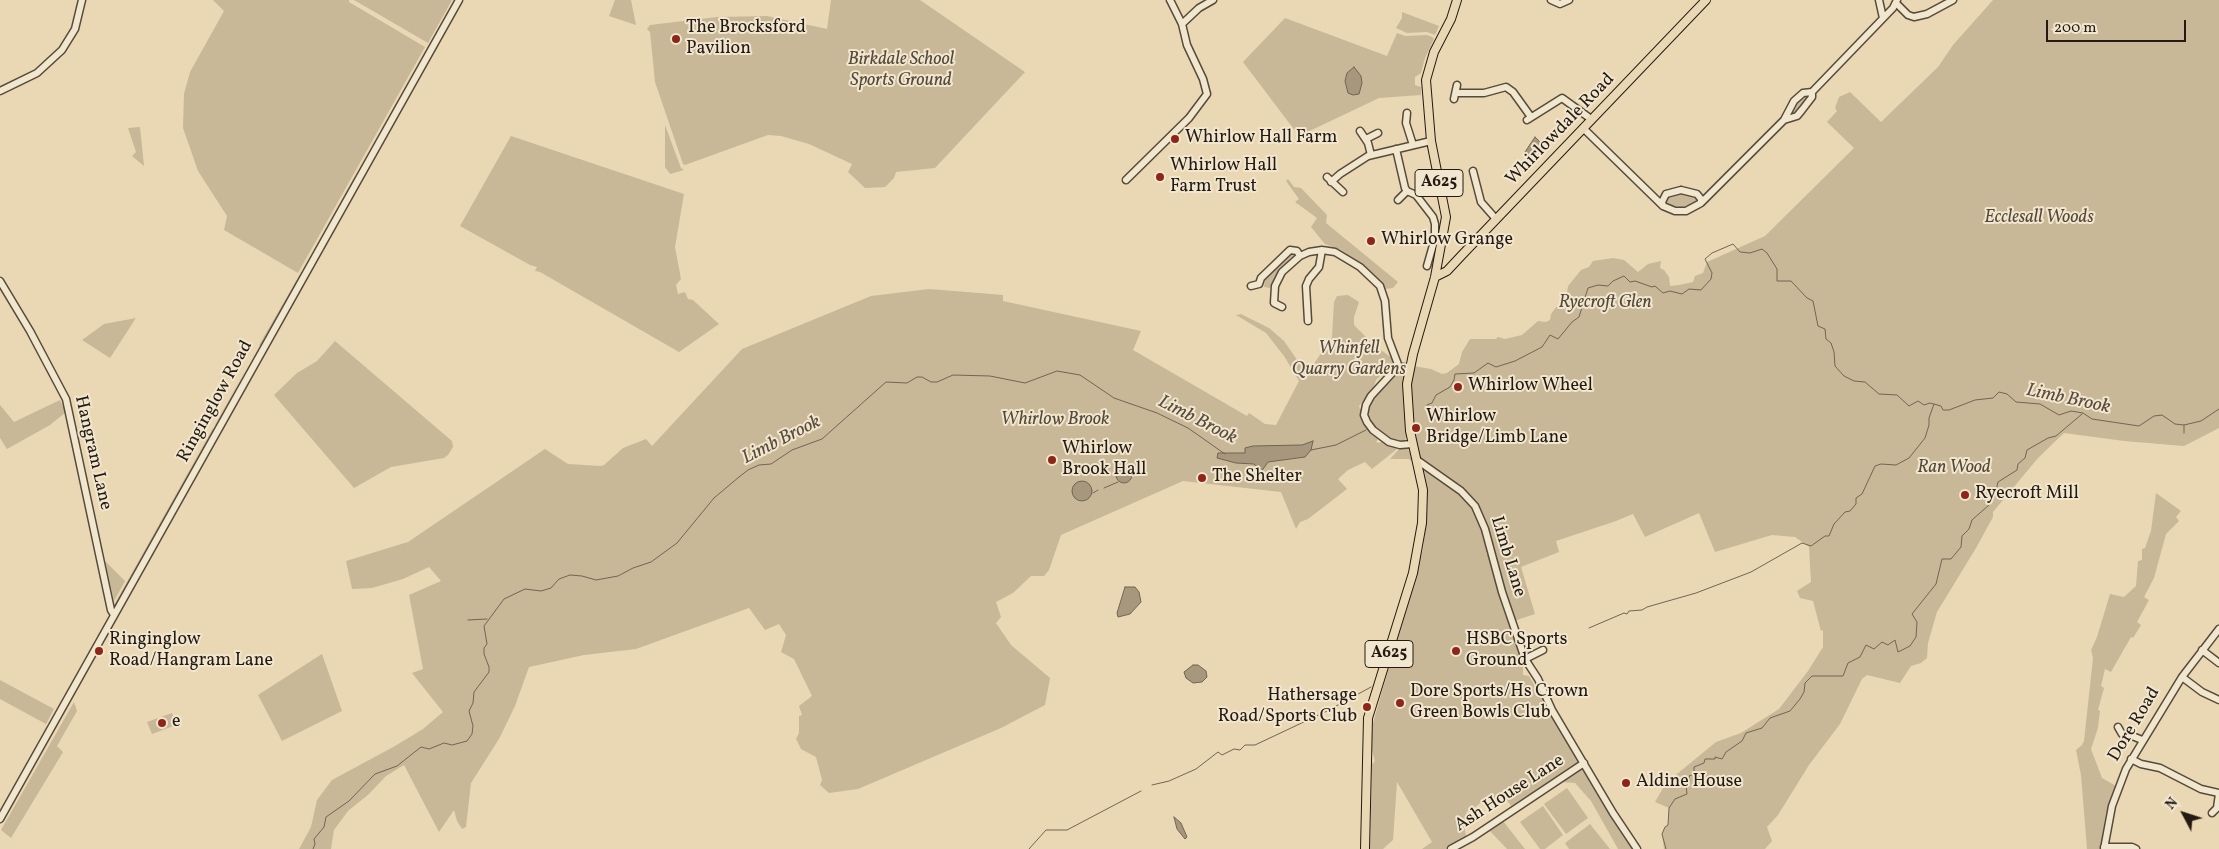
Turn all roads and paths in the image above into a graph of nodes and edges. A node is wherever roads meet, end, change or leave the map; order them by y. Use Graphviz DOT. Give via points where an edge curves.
graph roads {
  1 [pos="82,0"];
  2 [pos="459,0"];
  3 [pos="1170,0"];
  4 [pos="1213,0"];
  5 [pos="1456,0"];
  6 [pos="1551,0"];
  7 [pos="1569,0"];
  8 [pos="1706,0"];
  9 [pos="1879,0"];
  10 [pos="1952,0"];
  11 [pos="1897,1"];
  12 [pos="1883,18"];
  13 [pos="1182,24"];
  14 [pos="1457,84"];
  15 [pos="0,91"];
  16 [pos="1812,92"];
  17 [pos="1407,112"];
  18 [pos="1591,119"];
  19 [pos="1784,120"];
  20 [pos="1583,128"];
  21 [pos="1360,131"];
  22 [pos="1378,133"];
  23 [pos="1366,139"];
  24 [pos="1431,141"];
  25 [pos="1414,145"];
  26 [pos="1396,149"];
  27 [pos="1371,155"];
  28 [pos="1473,171"];
  29 [pos="1483,176"];
  30 [pos="1476,178"];
  31 [pos="1126,180"];
  32 [pos="1407,191"];
  33 [pos="1343,192"];
  34 [pos="1666,194"];
  35 [pos="1697,194"];
  36 [pos="1711,194"];
  37 [pos="1653,195"];
  38 [pos="1398,200"];
  39 [pos="1701,204"];
  40 [pos="1663,206"];
  41 [pos="1496,219"];
  42 [pos="1322,250"];
  43 [pos="1300,256"];
  44 [pos="1425,263"];
  45 [pos="1435,278"];
  46 [pos="0,281"];
  47 [pos="1251,286"];
  48 [pos="1282,307"];
  49 [pos="1308,321"];
  50 [pos="1400,368"];
  51 [pos="1410,368"];
  52 [pos="1412,444"];
  53 [pos="1417,460"];
  54 [pos="114,615"];
  55 [pos="2219,629"];
  56 [pos="1543,650"];
  57 [pos="2202,650"];
  58 [pos="1525,659"];
  59 [pos="2219,663"];
  60 [pos="2182,677"];
  61 [pos="2219,700"];
  62 [pos="2117,731"];
  63 [pos="2142,740"];
  64 [pos="2131,759"];
  65 [pos="1584,763"];
  66 [pos="2219,794"];
  67 [pos="2212,813"];
  68 [pos="0,819"];
  69 [pos="2104,848"];
  70 [pos="1365,849"];
  71 [pos="1451,849"];
  72 [pos="1637,849"];
  73 [pos="2136,849"];
  1 -- 15 [label="street" via="75,29 62,50 37,73"];
  2 -- 54 [label="street, Ringinglow Road"];
  3 -- 13 [label="street"];
  4 -- 13 [label="street"];
  5 -- 24 [label="main road, A625" via="1426,80"];
  6 -- 7 [label="street" via="1560,4"];
  8 -- 18 [label="main road, Whirlowdale Road"];
  9 -- 12 [label="street"];
  10 -- 11 [label="street" via="1919,17 1908,15"];
  11 -- 12 [label="street"];
  12 -- 16 [label="street"];
  13 -- 31 [label="street" via="1187,45 1208,94 1189,118"];
  14 -- 18 [label="street" via="1455,96 1484,93 1502,83 1513,92 1529,119 1562,98"];
  16 -- 19 [label="street" via="1803,93 1794,101"];
  16 -- 19 [label="street" via="1812,97 1797,116"];
  17 -- 25 [label="street" via="1406,123"];
  18 -- 20 [label="main road, Whirlowdale Road"];
  19 -- 36 [label="street"];
  20 -- 37 [label="street"];
  20 -- 41 [label="main road, Whirlowdale Road"];
  21 -- 23 [label="street"];
  22 -- 23 [label="street"];
  23 -- 27 [label="street"];
  24 -- 25 [label="street"];
  24 -- 45 [label="main road, A625" via="1446,217"];
  25 -- 26 [label="street"];
  26 -- 27 [label="street"];
  26 -- 32 [label="street"];
  27 -- 33 [label="street" via="1329,180"];
  28 -- 30 [label="street"];
  29 -- 30 [label="street"];
  30 -- 41 [label="street" via="1481,202"];
  32 -- 38 [label="street"];
  32 -- 44 [label="street" via="1416,195 1435,224 1435,238"];
  34 -- 35 [label="street" via="1681,190"];
  34 -- 37 [label="street"];
  34 -- 40 [label="street"];
  35 -- 36 [label="street"];
  35 -- 39 [label="street"];
  36 -- 39 [label="street"];
  37 -- 40 [label="street"];
  39 -- 40 [label="street" via="1686,211"];
  41 -- 45 [label="main road, Whirlowdale Road" via="1446,271"];
  42 -- 43 [label="street"];
  42 -- 49 [label="street" via="1319,267 1306,286"];
  42 -- 50 [label="street" via="1343,256 1380,286 1386,301 1388,338"];
  43 -- 47 [label="street" via="1297,251 1290,250 1259,284"];
  43 -- 48 [label="street" via="1278,277 1274,303"];
  45 -- 51 [label="main road, A625"];
  46 -- 54 [label="street, Hangram Lane" via="66,399"];
  50 -- 51 [label="street"];
  50 -- 52 [label="street" via="1371,396 1364,415 1373,430 1389,442"];
  51 -- 52 [label="main road, A625" via="1407,398"];
  52 -- 53 [label="main road, A625"];
  53 -- 58 [label="street, Limb Lane" via="1462,491 1476,510 1487,534 1502,592"];
  53 -- 70 [label="main road, A625" via="1423,498 1417,555 1368,718"];
  54 -- 68 [label="street, Ringinglow Road"];
  55 -- 57 [label="street, Dore Road"];
  56 -- 58 [label="street"];
  57 -- 59 [label="street"];
  57 -- 60 [label="street, Dore Road"];
  58 -- 65 [label="street, Limb Lane"];
  60 -- 61 [label="street"];
  60 -- 63 [label="street, Dore Road"];
  62 -- 63 [label="street"];
  63 -- 64 [label="street, Dore Road"];
  64 -- 66 [label="street"];
  64 -- 69 [label="street, Dore Road" via="2112,806"];
  65 -- 71 [label="street, Ash House Lane"];
  65 -- 72 [label="street, Limb Lane"];
  66 -- 67 [label="street"];
  69 -- 73 [label="street"];
}
